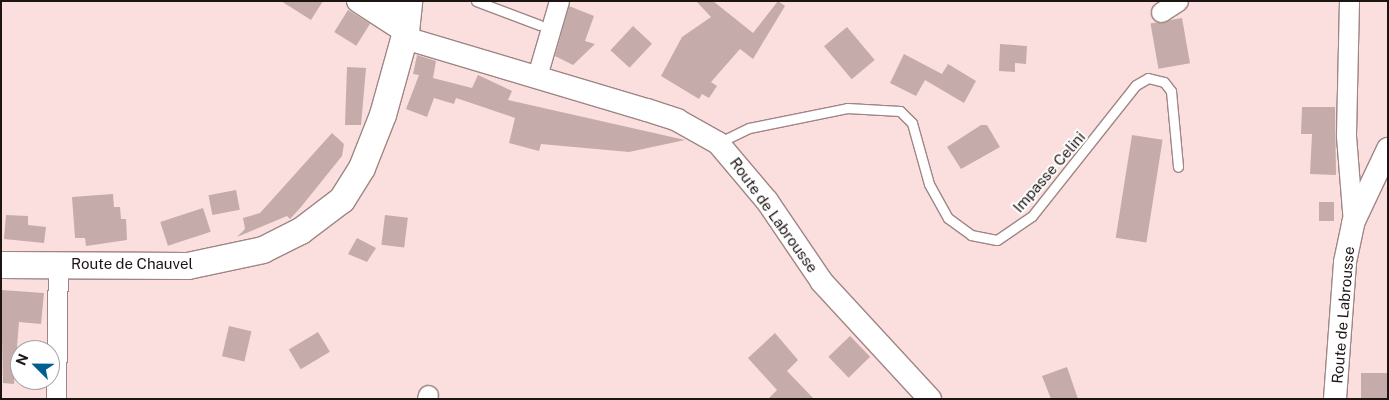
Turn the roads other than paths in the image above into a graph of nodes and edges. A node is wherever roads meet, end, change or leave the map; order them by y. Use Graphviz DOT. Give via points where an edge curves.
graph roads {
  1 [pos="358,1"];
  2 [pos="476,1"];
  3 [pos="559,1"];
  4 [pos="1178,1"];
  5 [pos="1349,1"];
  6 [pos="1161,12"];
  7 [pos="404,17"];
  8 [pos="540,25"];
  9 [pos="537,76"];
  10 [pos="718,143"];
  11 [pos="1388,149"];
  12 [pos="1178,167"];
  13 [pos="1381,179"];
  14 [pos="1353,223"];
  15 [pos="1,264"];
  16 [pos="58,264"];
  17 [pos="56,399"];
  18 [pos="930,399"];
  19 [pos="1336,399"];
  1 -- 7 [label="street, Route de Labrousse"];
  2 -- 8 [label="lane"];
  3 -- 9 [label="street"];
  4 -- 6 [label="street"];
  5 -- 14 [label="street" via="1346,136"];
  7 -- 9 [label="street, Route de Labrousse"];
  7 -- 16 [label="main road, Route de Chauvel" via="384,115 362,168 342,200 301,231 263,250 188,266"];
  9 -- 10 [label="street, Route de Labrousse" via="677,120"];
  10 -- 12 [label="lane, Impasse Celini" via="749,128 854,106 900,110 912,123 929,184 948,218 970,235 997,240 1032,216 1136,85 1148,78 1164,82 1171,91"];
  10 -- 18 [label="street, Route de Labrousse" via="767,201 822,282"];
  11 -- 13 [label="street, Route de Labrousse"];
  13 -- 14 [label="street, Route de Labrousse"];
  14 -- 19 [label="street, Route de Labrousse" via="1345,262"];
  15 -- 16 [label="main road, Route de Chauvel"];
  16 -- 17 [label="street"];
}
